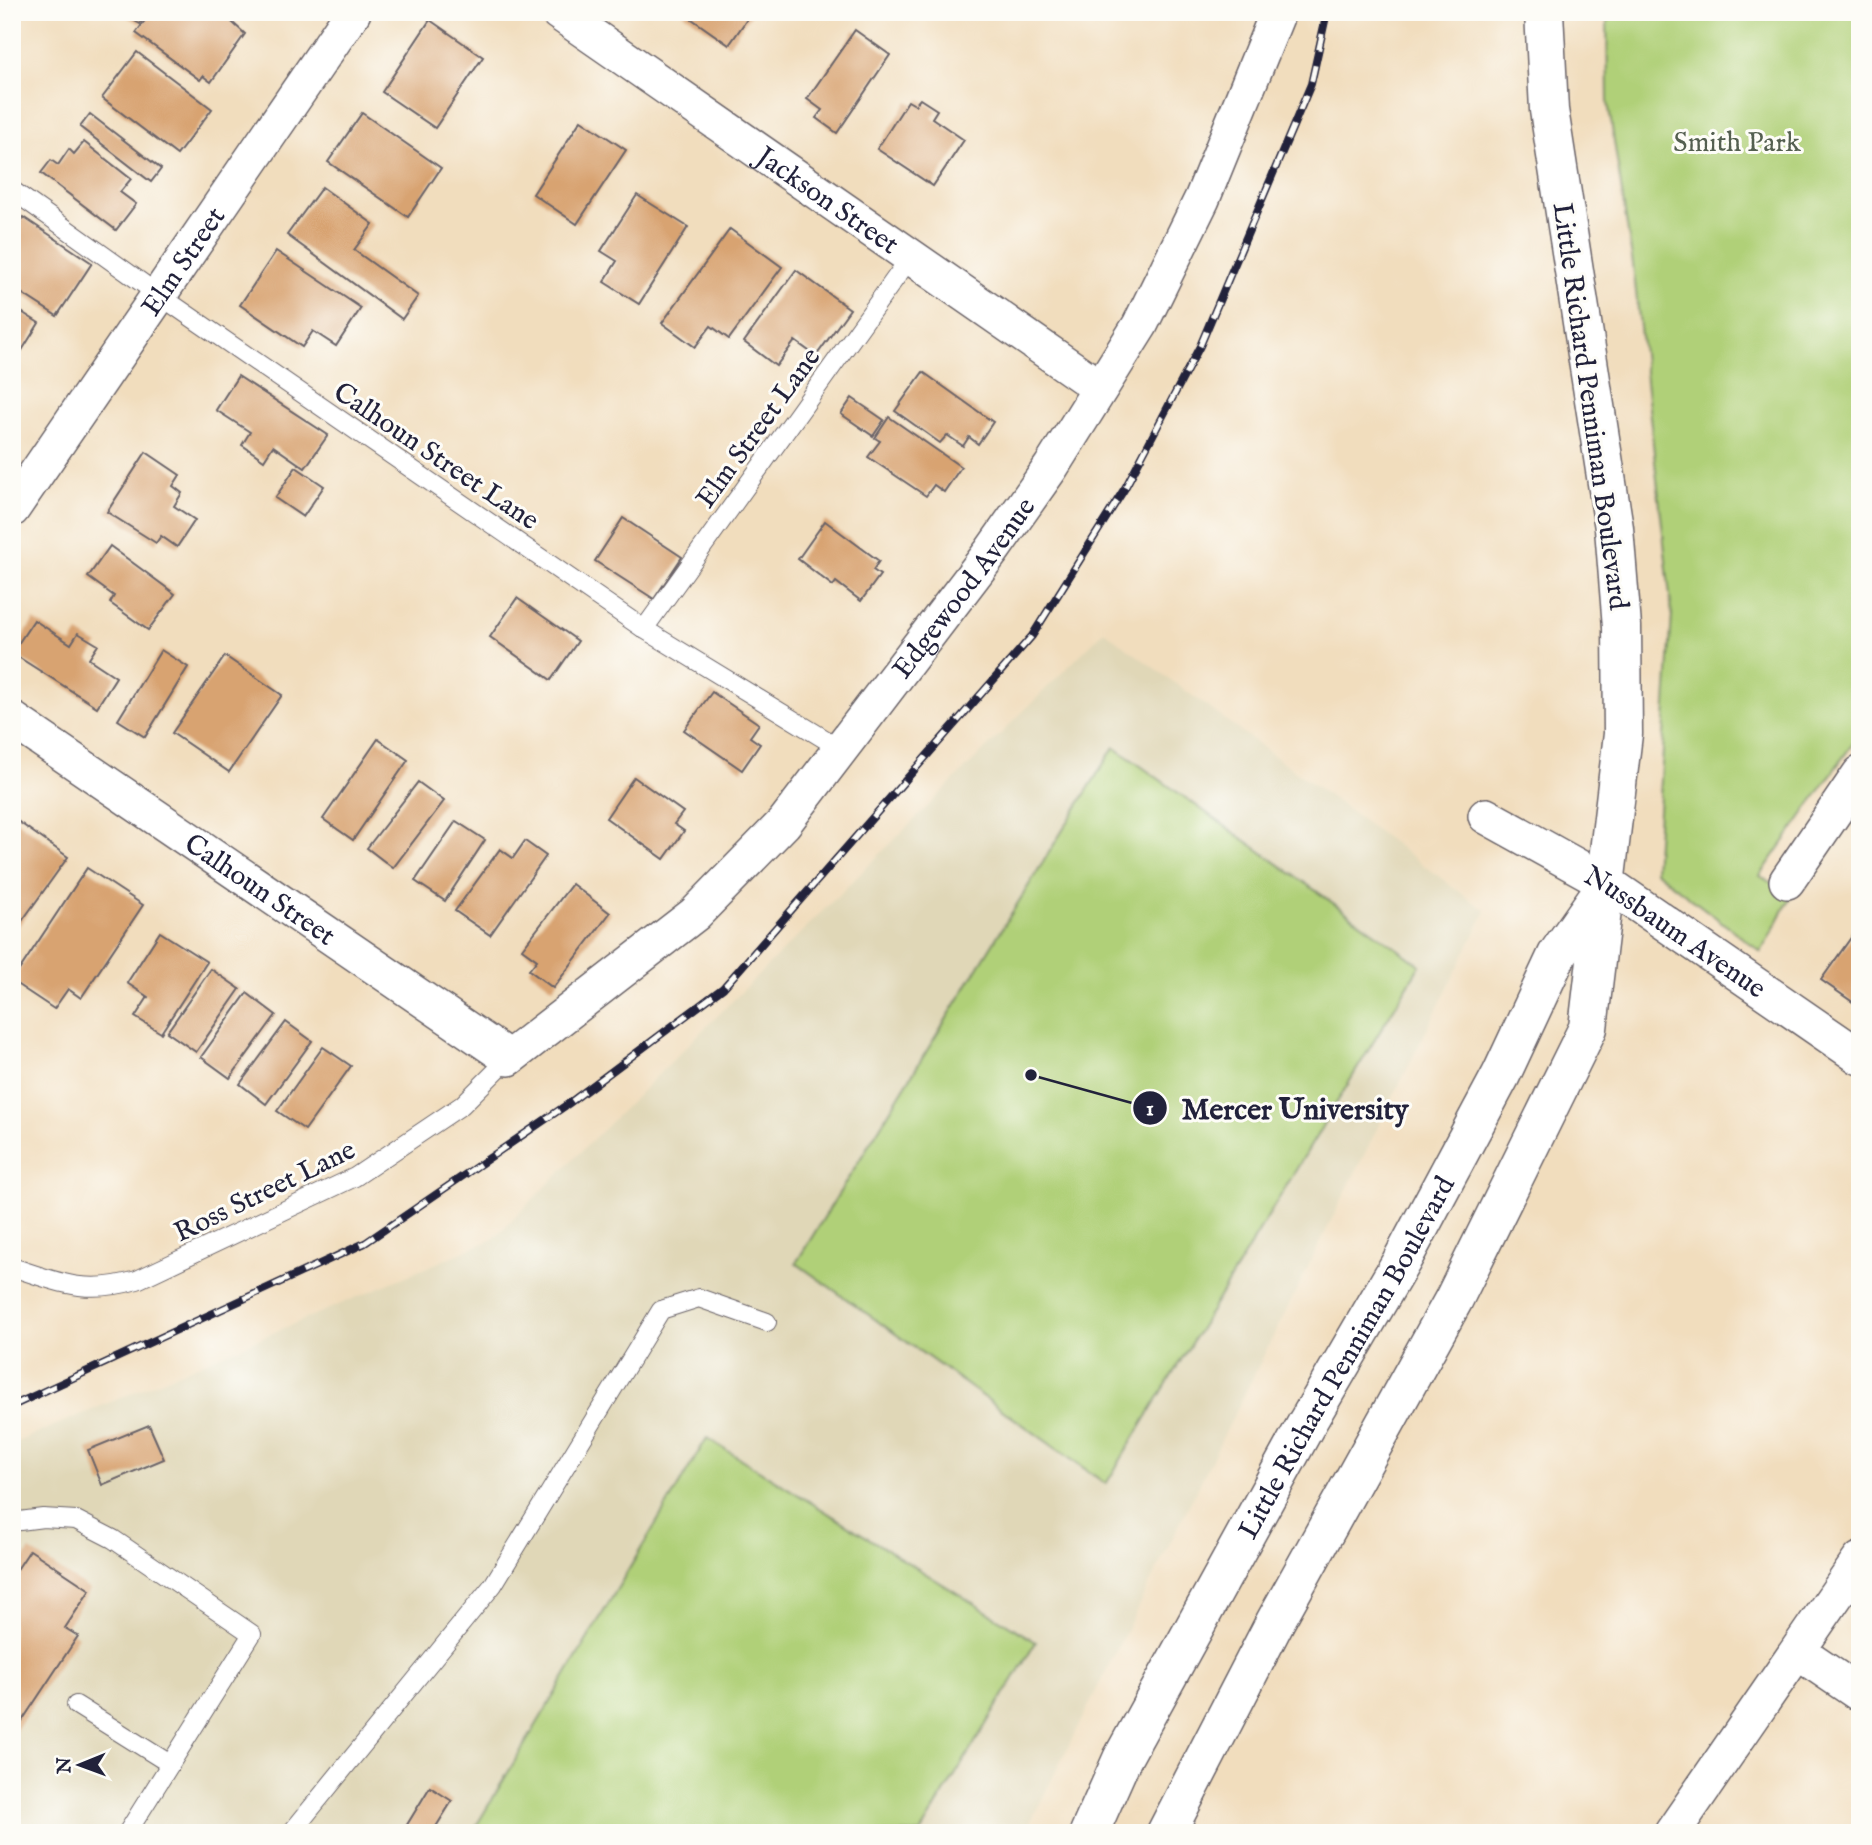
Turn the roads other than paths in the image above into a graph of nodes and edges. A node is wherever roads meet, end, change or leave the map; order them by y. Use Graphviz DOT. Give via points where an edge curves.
graph roads {
  1 [pos="353,12"];
  2 [pos="558,12"];
  3 [pos="1278,12"];
  4 [pos="1545,12"];
  5 [pos="12,190"];
  6 [pos="912,255"];
  7 [pos="159,295"];
  8 [pos="1100,388"];
  9 [pos="12,509"];
  10 [pos="645,629"];
  11 [pos="12,719"];
  12 [pos="841,749"];
  13 [pos="1860,774"];
  14 [pos="1486,816"];
  15 [pos="1787,881"];
  16 [pos="1607,883"];
  17 [pos="1860,1057"];
  18 [pos="509,1058"];
  19 [pos="12,1267"];
  20 [pos="767,1322"];
  21 [pos="12,1522"];
  22 [pos="1860,1560"];
  23 [pos="1798,1652"];
  24 [pos="1860,1694"];
  25 [pos="76,1705"];
  26 [pos="170,1764"];
  27 [pos="127,1833"];
  28 [pos="291,1833"];
  29 [pos="1089,1833"];
  30 [pos="1166,1833"];
  31 [pos="1672,1833"];
  1 -- 7 [label="street, Elm Street"];
  2 -- 6 [label="street, Jackson Street"];
  3 -- 8 [label="street, Edgewood Avenue" via="1202,200 1140,325"];
  4 -- 16 [label="street, Little Richard Penniman Boulevard" via="1549,110 1611,502 1618,578 1623,734"];
  5 -- 7 [label="lane, Calhoun Street Lane"];
  6 -- 8 [label="street, Jackson Street"];
  6 -- 10 [label="lane, Elm Street Lane"];
  7 -- 9 [label="street, Elm Street"];
  7 -- 10 [label="lane, Calhoun Street Lane"];
  8 -- 12 [label="street, Edgewood Avenue" via="991,552"];
  10 -- 12 [label="lane, Calhoun Street Lane"];
  11 -- 18 [label="street, Calhoun Street"];
  12 -- 18 [label="street, Edgewood Avenue" via="784,823 695,914"];
  13 -- 15 [label="street"];
  14 -- 16 [label="street, Nussbaum Avenue"];
  16 -- 17 [label="street, Nussbaum Avenue"];
  16 -- 29 [label="street, Little Richard Penniman Boulevard" via="1558,955 1501,1075 1122,1759"];
  16 -- 30 [label="street, Little Richard Penniman Boulevard" via="1588,1028 1454,1299 1275,1622"];
  18 -- 19 [label="lane, Ross Street Lane" via="462,1105 355,1177 137,1280 107,1289"];
  20 -- 28 [label="lane" via="699,1298 661,1310 493,1586"];
  21 -- 26 [label="lane" via="76,1520 113,1539 252,1634"];
  22 -- 23 [label="street"];
  23 -- 24 [label="street"];
  23 -- 31 [label="street"];
  25 -- 26 [label="lane"];
  26 -- 27 [label="lane"];
}
